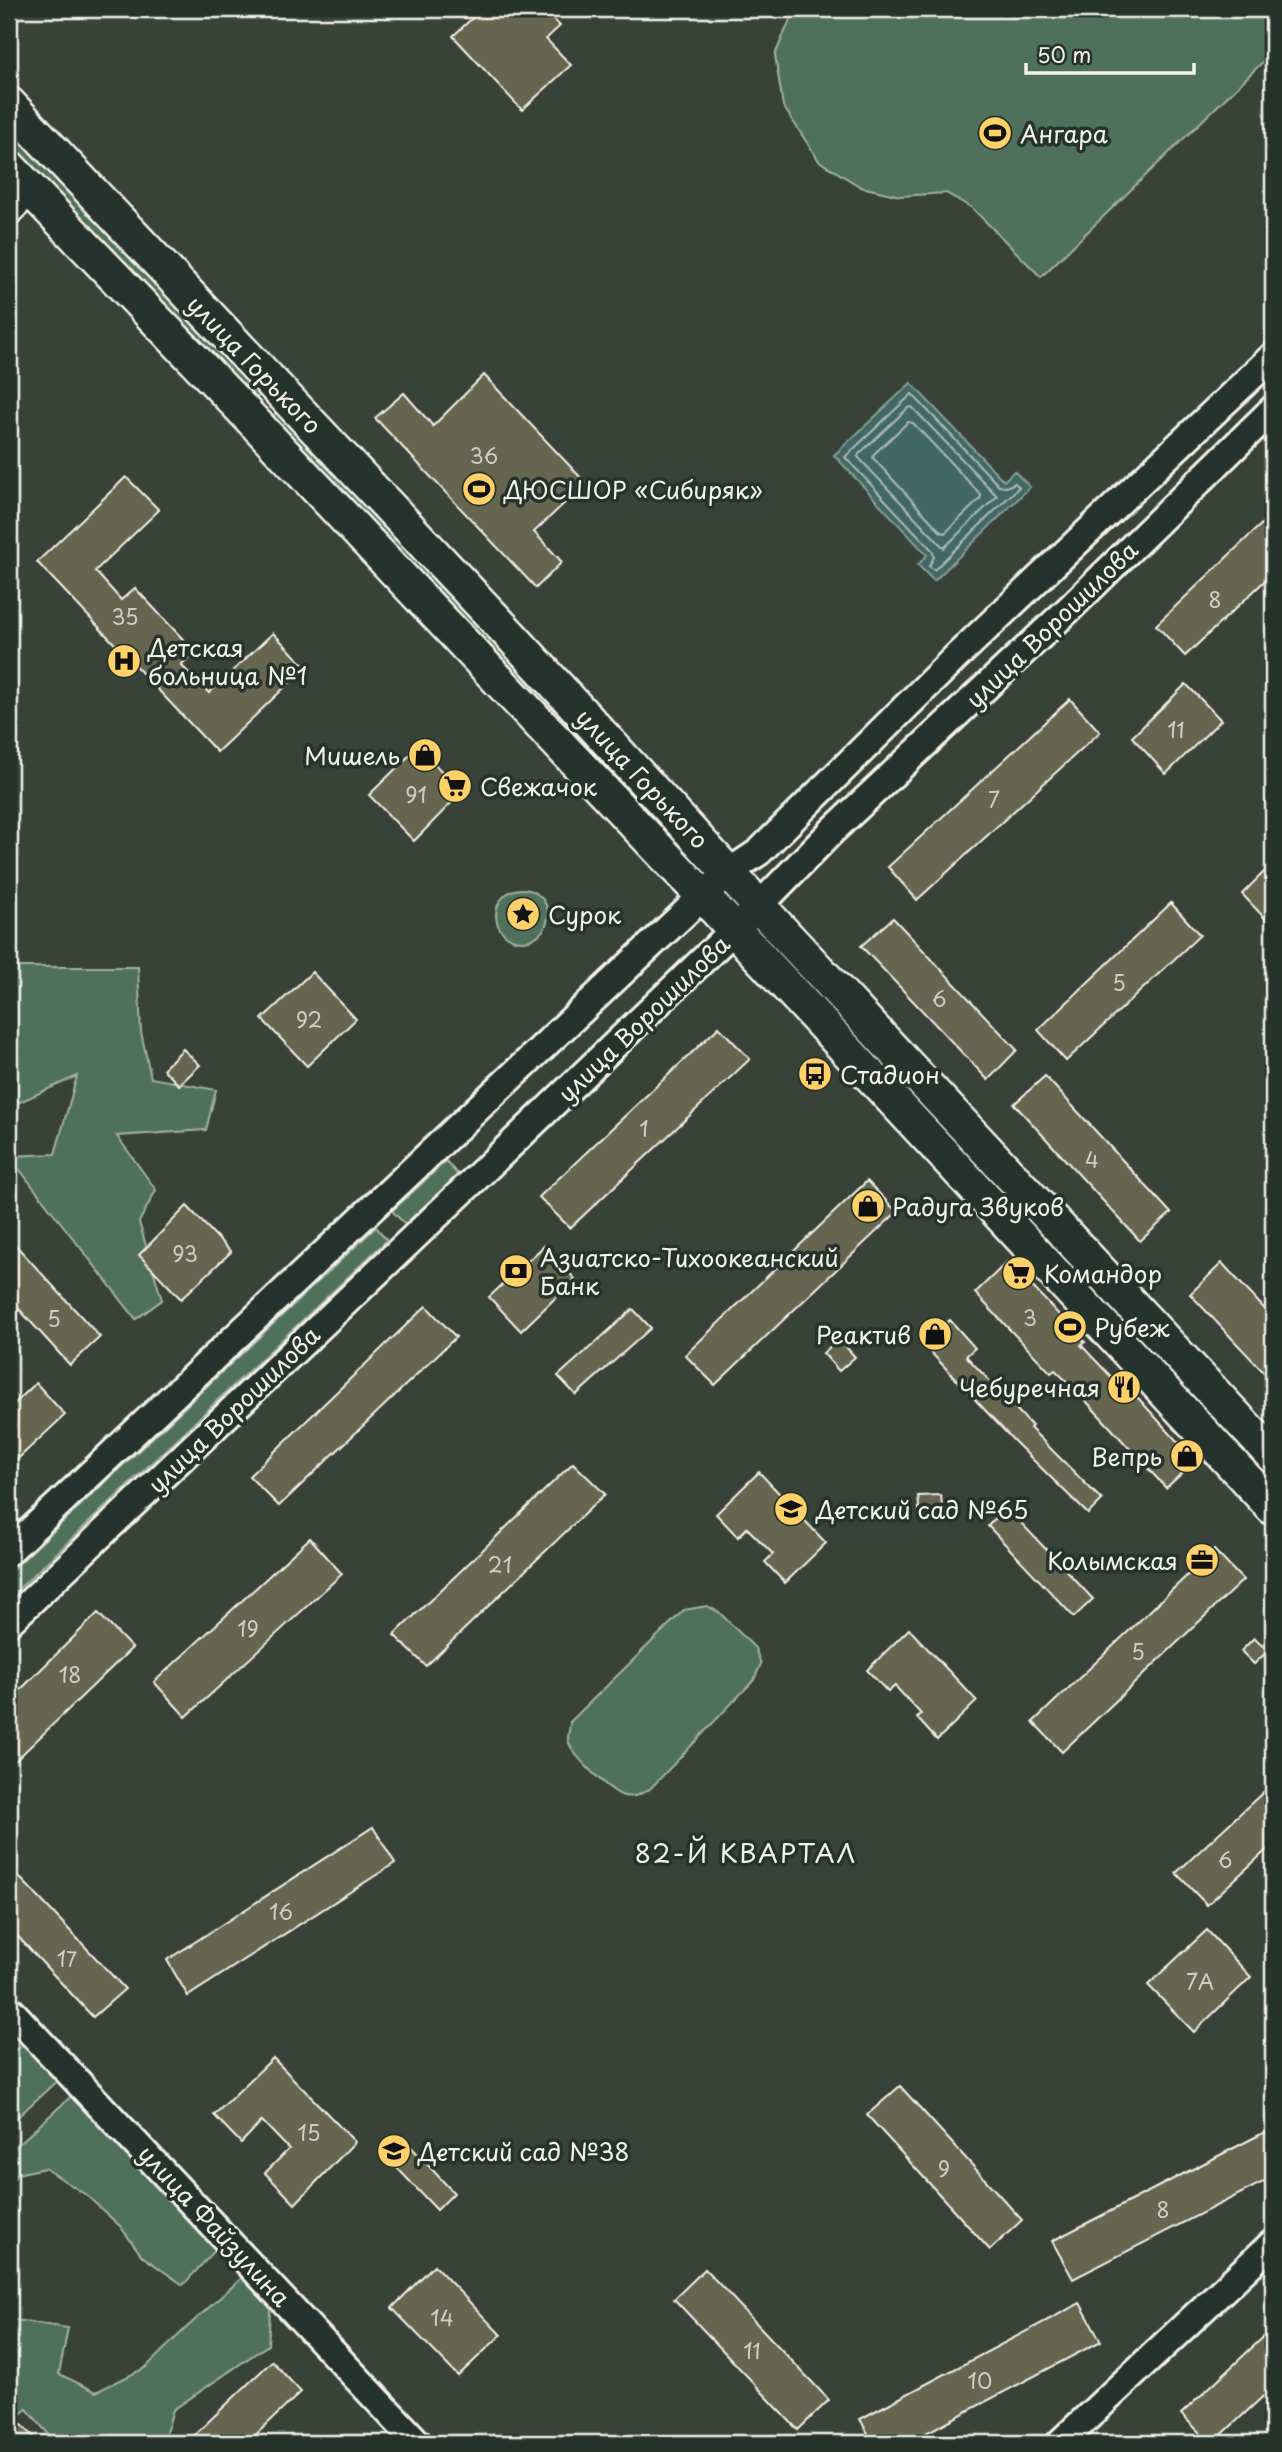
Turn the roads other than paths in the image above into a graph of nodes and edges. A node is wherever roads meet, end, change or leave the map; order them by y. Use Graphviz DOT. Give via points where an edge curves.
graph roads {
  1 [pos="9,104"];
  2 [pos="16,189"];
  3 [pos="1273,356"];
  4 [pos="270,378"];
  5 [pos="238,405"];
  6 [pos="1273,410"];
  7 [pos="729,872"];
  8 [pos="703,896"];
  9 [pos="759,906"];
  10 [pos="734,930"];
  11 [pos="1273,1456"];
  12 [pos="1273,1508"];
  13 [pos="9,1551"];
  14 [pos="9,1622"];
  15 [pos="9,2009"];
  16 [pos="1273,2243"];
  17 [pos="418,2443"];
  18 [pos="1060,2443"];
  1 -- 4 [label="main road, улица Горького"];
  2 -- 5 [label="main road, улица Горького"];
  3 -- 7 [label="street, улица Ворошилова" via="957,656 760,852"];
  4 -- 5 [label="main road" via="274,396 264,413 252,415"];
  4 -- 7 [label="main road, улица Горького"];
  5 -- 8 [label="main road, улица Горького"];
  6 -- 9 [label="street, улица Ворошилова"];
  7 -- 8 [label="street, улица Ворошилова"];
  7 -- 9 [label="main road, улица Горького"];
  8 -- 10 [label="main road, улица Горького"];
  8 -- 13 [label="street, улица Ворошилова"];
  9 -- 10 [label="street, улица Ворошилова"];
  9 -- 11 [label="main road, улица Горького"];
  10 -- 12 [label="main road, улица Горького"];
  10 -- 14 [label="street, улица Ворошилова"];
  15 -- 17 [label="street, улица Файзулина"];
  16 -- 18 [label="street"];
}
